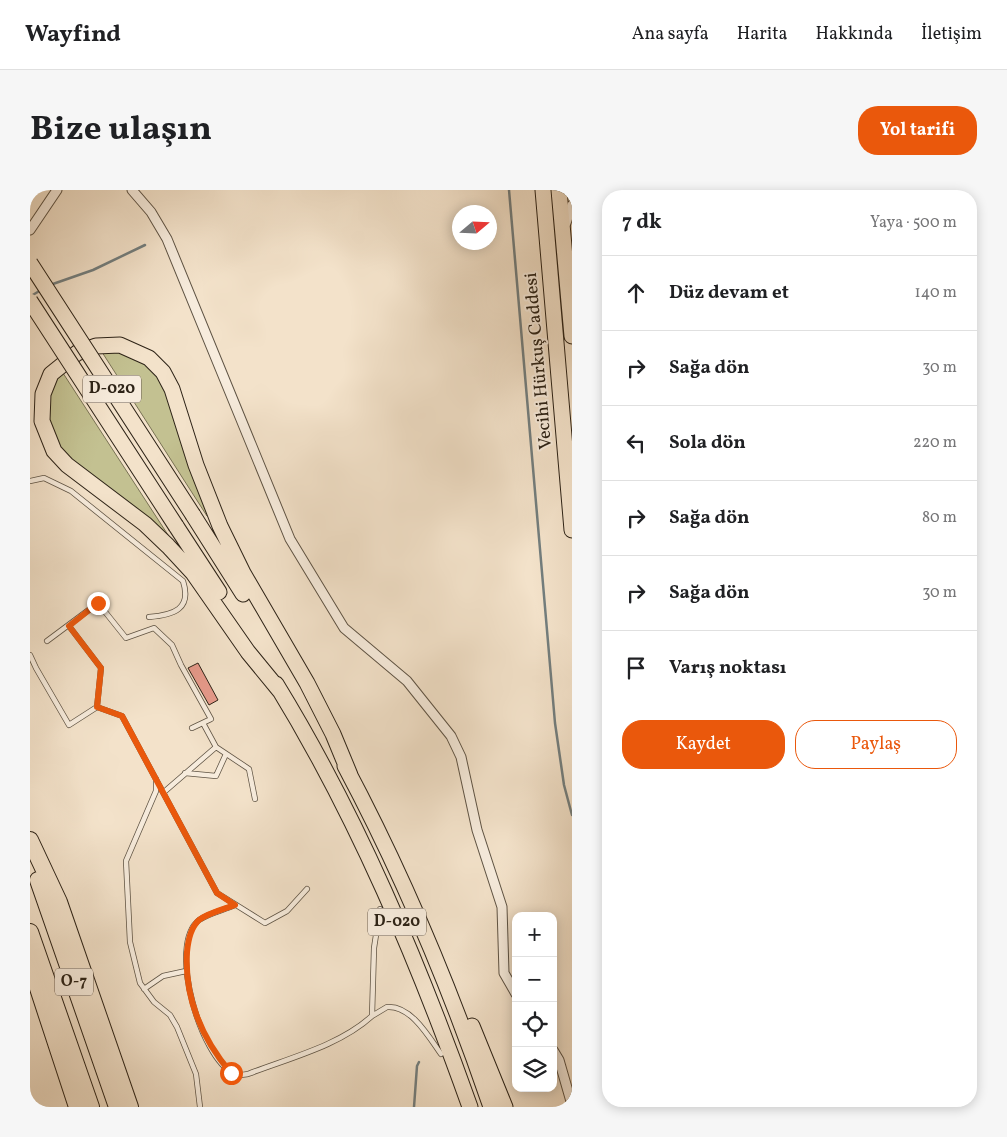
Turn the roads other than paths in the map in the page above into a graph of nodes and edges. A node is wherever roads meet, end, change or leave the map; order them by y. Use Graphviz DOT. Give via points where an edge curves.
graph roads {
  1 [pos="57,190"];
  2 [pos="132,190"];
  3 [pos="543,190"];
  4 [pos="559,190"];
  5 [pos="572,205"];
  6 [pos="30,230"];
  7 [pos="564,245"];
  8 [pos="30,263"];
  9 [pos="30,301"];
  10 [pos="572,336"];
  11 [pos="30,480"];
  12 [pos="572,530"];
  13 [pos="149,617"];
  14 [pos="69,626"];
  15 [pos="47,641"];
  16 [pos="30,654"];
  17 [pos="280,691"];
  18 [pos="97,707"];
  19 [pos="203,723"];
  20 [pos="192,728"];
  21 [pos="310,743"];
  22 [pos="216,747"];
  23 [pos="226,754"];
  24 [pos="186,773"];
  25 [pos="350,775"];
  26 [pos="156,776"];
  27 [pos="164,792"];
  28 [pos="255,799"];
  29 [pos="30,840"];
  30 [pos="30,856"];
  31 [pos="307,889"];
  32 [pos="235,905"];
  33 [pos="380,909"];
  34 [pos="415,910"];
  35 [pos="30,932"];
  36 [pos="30,964"];
  37 [pos="186,971"];
  38 [pos="512,987"];
  39 [pos="144,989"];
  40 [pos="372,1016"];
  41 [pos="440,1054"];
  42 [pos="557,1057"];
  43 [pos="572,1105"];
  44 [pos="77,1107"];
  45 [pos="91,1107"];
  46 [pos="117,1107"];
  47 [pos="130,1107"];
  48 [pos="200,1107"];
  49 [pos="459,1107"];
  50 [pos="470,1107"];
  51 [pos="491,1107"];
  52 [pos="505,1107"];
  1 -- 6 [label="street"];
  2 -- 38 [label="street" via="151,212 167,239 290,540 344,628 406,680 451,736 461,757 477,830 502,907 504,974"];
  3 -- 12 [label="main road, Vecihi Hürkuş Caddesi"];
  4 -- 7 [label="main road, Vecihi Hürkuş Caddesi"];
  5 -- 7 [label="street" via="566,222"];
  7 -- 10 [label="main road, Vecihi Hürkuş Caddesi"];
  8 -- 25 [label="main road, D-020, bridge" via="284,658"];
  9 -- 17 [label="main road, D-020, bridge"];
  11 -- 13 [label="lane" via="44,478 71,491 184,581 188,594 184,604 177,611"];
  14 -- 15 [label="lane"];
  14 -- 18 [label="lane" via="101,668"];
  14 -- 19 [label="lane" via="98,603 126,638 154,628 172,645 211,719"];
  16 -- 18 [label="lane" via="69,725"];
  17 -- 21 [label="main road, D-020"];
  17 -- 25 [label="main road" via="248,652 197,578 168,546 54,451 42,421 43,394 51,374 77,353 96,346 120,345 149,358 163,372 172,389 220,526 243,574 307,683"];
  18 -- 26 [label="lane" via="122,716"];
  19 -- 20 [label="lane"];
  19 -- 22 [label="lane"];
  21 -- 33 [label="main road"];
  21 -- 50 [label="main road, D-020" via="399,927"];
  22 -- 23 [label="lane"];
  22 -- 24 [label="lane"];
  23 -- 24 [label="lane" via="216,776"];
  23 -- 28 [label="lane" via="249,769"];
  24 -- 27 [label="lane"];
  25 -- 34 [label="main road, D-020"];
  26 -- 27 [label="lane"];
  26 -- 39 [label="lane" via="156,792 126,861 130,942"];
  27 -- 32 [label="lane" via="217,893"];
  29 -- 47 [label="highway" via="58,902"];
  30 -- 46 [label="highway, O-7"];
  31 -- 32 [label="lane" via="287,911 265,923"];
  32 -- 37 [label="lane" via="198,921 188,938"];
  33 -- 40 [label="lane" via="374,948"];
  33 -- 41 [label="main road"];
  34 -- 51 [label="main road, D-020"];
  34 -- 52 [label="main road" via="454,982"];
  35 -- 45 [label="highway, O-7"];
  36 -- 44 [label="highway"];
  37 -- 39 [label="lane" via="163,976"];
  37 -- 40 [label="lane" via="197,1018 205,1036 226,1068 238,1075 341,1038"];
  39 -- 48 [label="lane" via="170,1015 177,1027 196,1074"];
  40 -- 41 [label="lane" via="387,1007 401,1010 428,1035"];
  41 -- 49 [label="main road"];
  42 -- 43 [label="street"];
}
